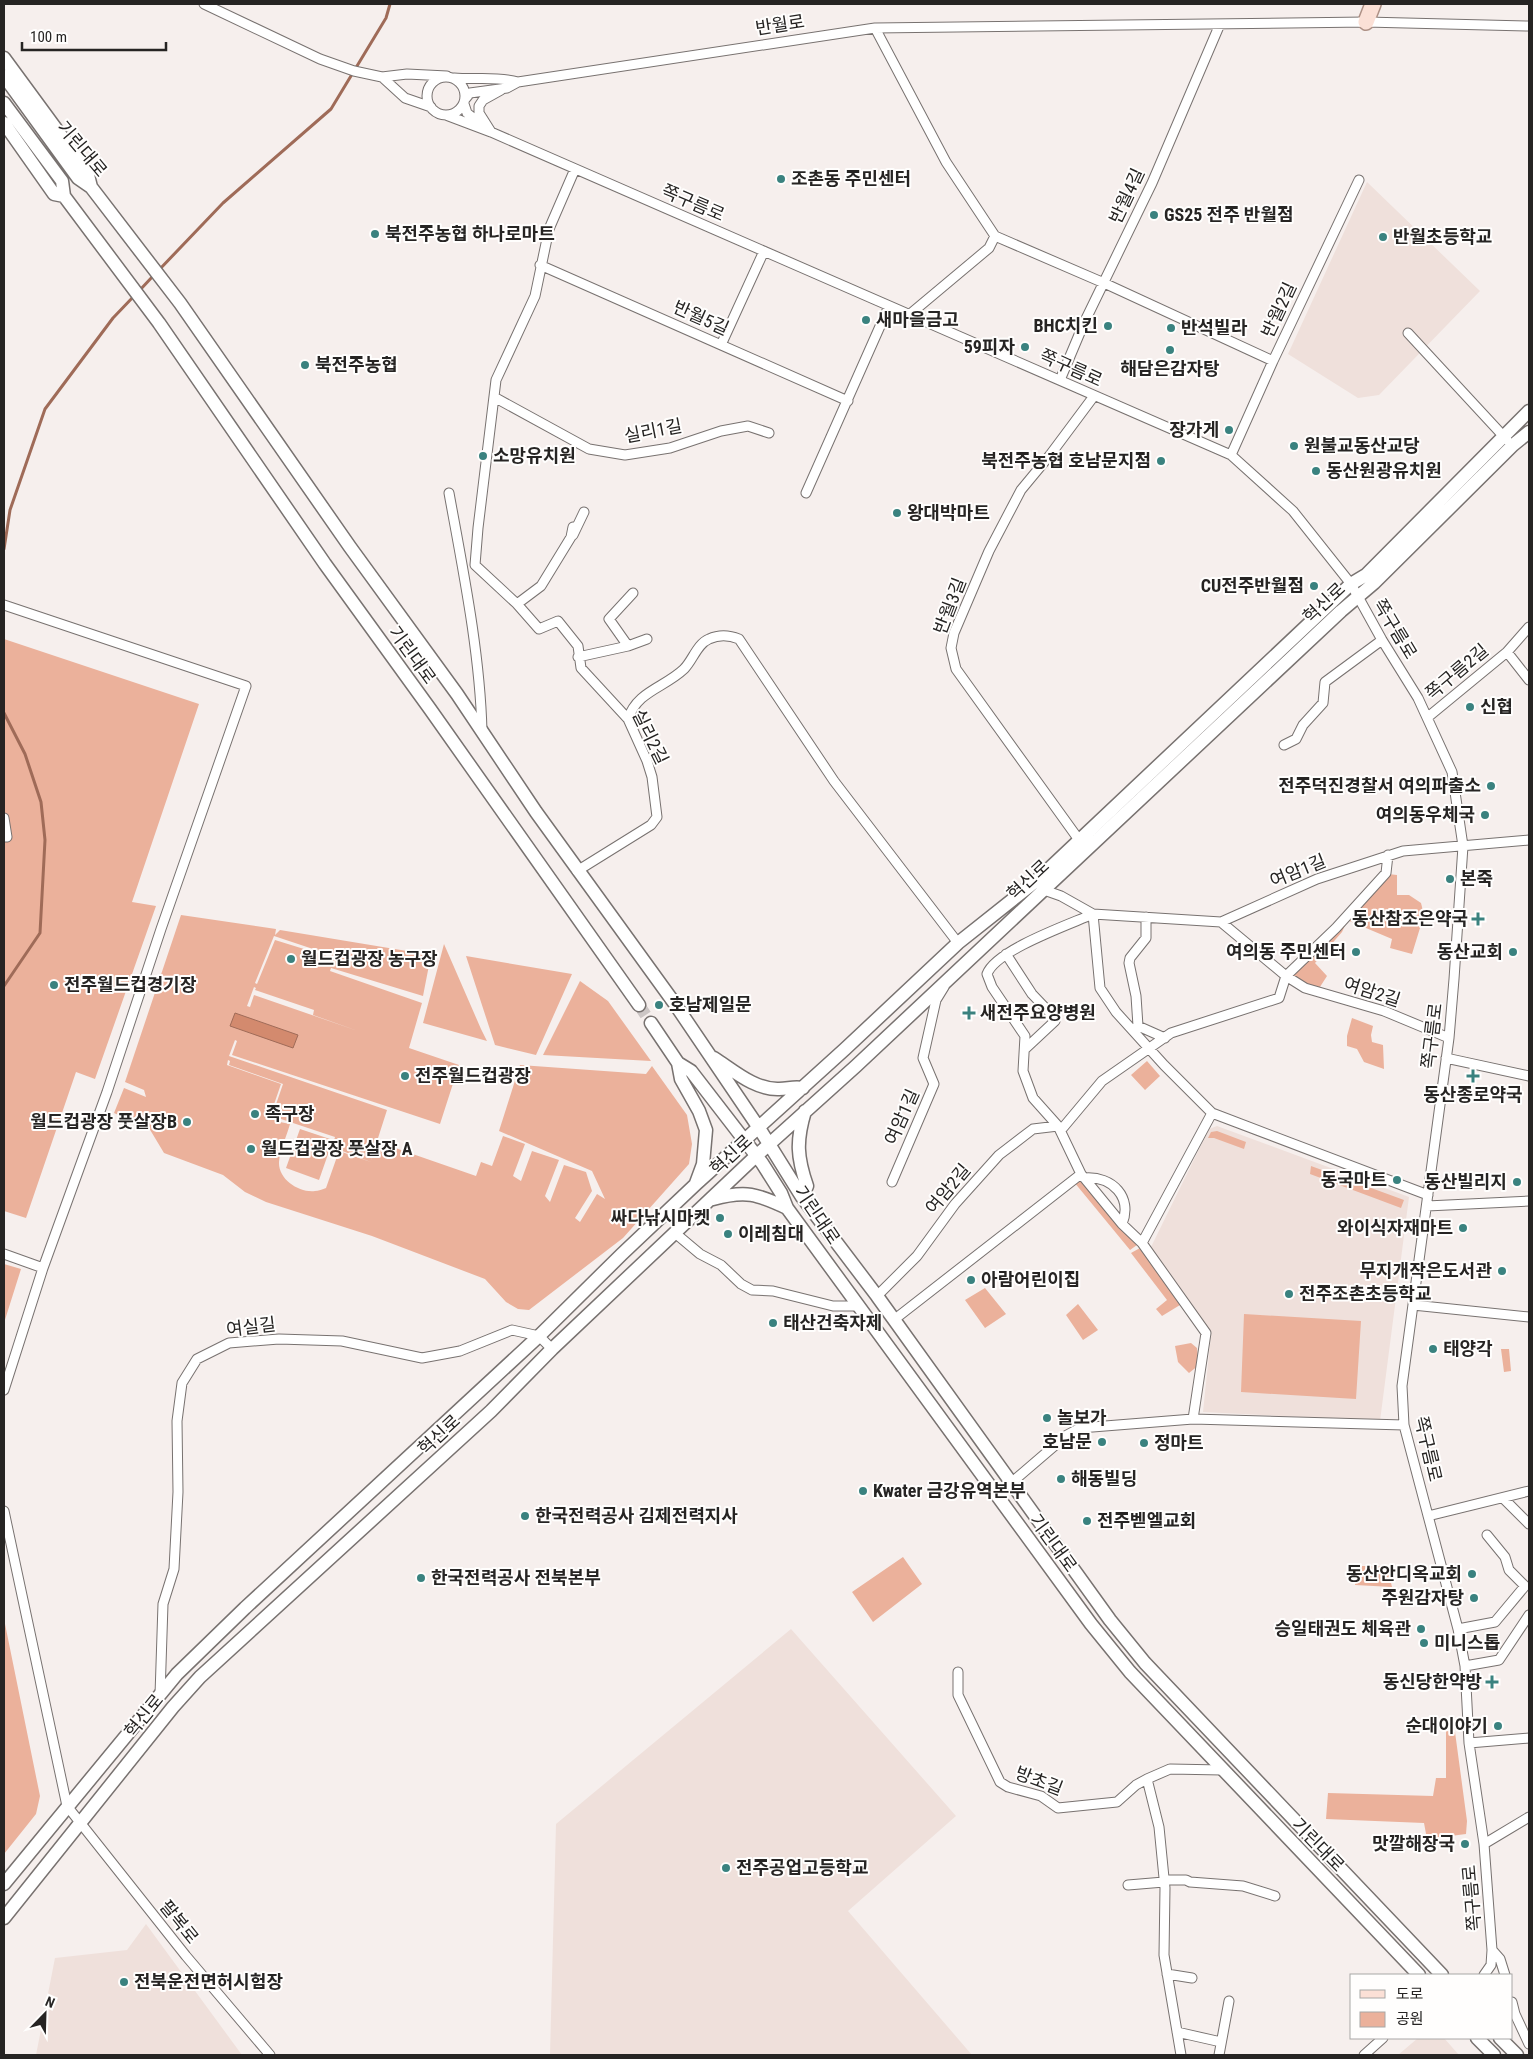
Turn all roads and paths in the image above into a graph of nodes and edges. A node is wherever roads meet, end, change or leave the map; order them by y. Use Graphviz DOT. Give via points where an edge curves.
graph roads {
  1 [pos="204,4"];
  2 [pos="1373,4"];
  3 [pos="1366,22"];
  4 [pos="1220,24"];
  5 [pos="1529,26"];
  6 [pos="875,28"];
  7 [pos="4,58"];
  8 [pos="4,76"];
  9 [pos="382,77"];
  10 [pos="450,77"];
  11 [pos="518,82"];
  12 [pos="502,89"];
  13 [pos="465,101"];
  14 [pos="4,102"];
  15 [pos="431,107"];
  16 [pos="446,115"];
  17 [pos="4,123"];
  18 [pos="491,132"];
  19 [pos="575,169"];
  20 [pos="1359,180"];
  21 [pos="91,187"];
  22 [pos="64,196"];
  23 [pos="995,236"];
  24 [pos="764,251"];
  25 [pos="540,264"];
  26 [pos="1104,283"];
  27 [pos="889,306"];
  28 [pos="909,315"];
  29 [pos="1408,333"];
  30 [pos="721,345"];
  31 [pos="1273,361"];
  32 [pos="1060,380"];
  33 [pos="1094,396"];
  34 [pos="494,397"];
  35 [pos="848,401"];
  36 [pos="1529,411"];
  37 [pos="1529,432"];
  38 [pos="769,434"];
  39 [pos="1508,441"];
  40 [pos="1231,455"];
  41 [pos="449,493"];
  42 [pos="806,493"];
  43 [pos="584,512"];
  44 [pos="572,527"];
  45 [pos="571,537"];
  46 [pos="475,565"];
  47 [pos="462,567"];
  48 [pos="1351,584"];
  49 [pos="633,593"];
  50 [pos="1358,596"];
  51 [pos="516,604"];
  52 [pos="7,606"];
  53 [pos="1529,628"];
  54 [pos="646,639"];
  55 [pos="1382,640"];
  56 [pos="628,646"];
  57 [pos="1507,652"];
  58 [pos="578,657"];
  59 [pos="1529,680"];
  60 [pos="1428,717"];
  61 [pos="628,719"];
  62 [pos="482,732"];
  63 [pos="1284,745"];
  64 [pos="4,818"];
  65 [pos="4,837"];
  66 [pos="1529,840"];
  67 [pos="1082,845"];
  68 [pos="1463,846"];
  69 [pos="1388,855"];
  70 [pos="577,871"];
  71 [pos="1040,886"];
  72 [pos="1093,914"];
  73 [pos="1146,917"];
  74 [pos="1221,922"];
  75 [pos="958,943"];
  76 [pos="1008,952"];
  77 [pos="1286,976"];
  78 [pos="943,982"];
  79 [pos="639,1005"];
  80 [pos="651,1023"];
  81 [pos="1165,1038"];
  82 [pos="1449,1038"];
  83 [pos="1025,1049"];
  84 [pos="1149,1049"];
  85 [pos="708,1054"];
  86 [pos="1446,1058"];
  87 [pos="678,1063"];
  88 [pos="1529,1076"];
  89 [pos="803,1088"];
  90 [pos="806,1110"];
  91 [pos="1212,1113"];
  92 [pos="759,1128"];
  93 [pos="1060,1128"];
  94 [pos="744,1141"];
  95 [pos="769,1144"];
  96 [pos="756,1156"];
  97 [pos="1083,1176"];
  98 [pos="892,1182"];
  99 [pos="696,1184"];
  100 [pos="1428,1195"];
  101 [pos="802,1197"];
  102 [pos="710,1199"];
  103 [pos="1529,1201"];
  104 [pos="1426,1206"];
  105 [pos="787,1208"];
  106 [pos="1122,1224"];
  107 [pos="675,1233"];
  108 [pos="1142,1243"];
  109 [pos="4,1254"];
  110 [pos="43,1268"];
  111 [pos="878,1296"];
  112 [pos="1413,1305"];
  113 [pos="859,1306"];
  114 [pos="1529,1317"];
  115 [pos="895,1319"];
  116 [pos="539,1336"];
  117 [pos="552,1349"];
  118 [pos="4,1390"];
  119 [pos="1193,1419"];
  120 [pos="1404,1425"];
  121 [pos="1011,1483"];
  122 [pos="1529,1491"];
  123 [pos="1503,1498"];
  124 [pos="4,1511"];
  125 [pos="1428,1516"];
  126 [pos="1529,1524"];
  127 [pos="1487,1535"];
  128 [pos="1529,1615"];
  129 [pos="1458,1629"];
  130 [pos="1465,1666"];
  131 [pos="958,1672"];
  132 [pos="160,1695"];
  133 [pos="1529,1738"];
  134 [pos="1468,1743"];
  135 [pos="1222,1770"];
  136 [pos="1147,1779"];
  137 [pos="67,1806"];
  138 [pos="1529,1817"];
  139 [pos="80,1823"];
  140 [pos="1484,1844"];
  141 [pos="1164,1881"];
  142 [pos="4,1884"];
  143 [pos="1128,1884"];
  144 [pos="1275,1896"];
  145 [pos="4,1918"];
  146 [pos="1492,1950"];
  147 [pos="1167,1974"];
  148 [pos="1418,1974"];
  149 [pos="1441,1974"];
  150 [pos="1485,1974"];
  151 [pos="1505,1974"];
  152 [pos="1192,1978"];
  153 [pos="1229,2001"];
  154 [pos="1513,2006"];
  155 [pos="1176,2032"];
  156 [pos="1382,2039"];
  157 [pos="1479,2039"];
  158 [pos="1501,2039"];
  159 [pos="1221,2042"];
  160 [pos="1529,2044"];
  161 [pos="270,2055"];
  162 [pos="1181,2055"];
  163 [pos="1219,2055"];
  164 [pos="1364,2055"];
  165 [pos="1494,2055"];
  166 [pos="1517,2055"];
  1 -- 9 [label="street" via="327,61"];
  2 -- 3 [label="main road"];
  3 -- 4 [label="street, 반월로"];
  3 -- 5 [label="street, 반월로"];
  4 -- 6 [label="street, 반월로"];
  4 -- 26 [label="street, 반월4길" via="1152,183"];
  6 -- 11 [label="street, 반월로"];
  6 -- 23 [label="street" via="946,162"];
  7 -- 21 [label="street" via="87,170"];
  8 -- 21 [label="street, 기린대로" via="78,178"];
  9 -- 10 [label="street" via="407,74"];
  9 -- 15 [label="street" via="406,98"];
  10 -- 11 [label="street" via="473,80 504,78"];
  10 -- 13 [label="street" via="463,86"];
  10 -- 15 [label="street" via="441,77 430,85 427,96"];
  11 -- 12 [label="street"];
  12 -- 13 [label="street" via="470,92"];
  12 -- 18 [label="street" via="479,106 479,113"];
  13 -- 16 [label="street" via="457,112"];
  13 -- 18 [label="street" via="467,113"];
  14 -- 22 [label="street, 기린대로" via="62,181"];
  15 -- 16 [label="street"];
  16 -- 18 [label="street"];
  17 -- 22 [label="street" via="54,194"];
  18 -- 19 [label="street, 쪽구름로"];
  19 -- 24 [label="street, 쪽구름로"];
  19 -- 25 [label="street" via="549,229"];
  20 -- 31 [label="street, 반월2길"];
  21 -- 62 [label="street, 기린대로" via="180,303"];
  22 -- 79 [label="street, 기린대로" via="159,323 325,564"];
  23 -- 26 [label="street"];
  23 -- 28 [label="street" via="989,248"];
  24 -- 27 [label="street, 쪽구름로"];
  24 -- 30 [label="street"];
  25 -- 30 [label="street, 반월5길"];
  25 -- 34 [label="street" via="535,296 496,380"];
  26 -- 31 [label="street"];
  26 -- 32 [label="street, 반월4길"];
  27 -- 28 [label="street, 쪽구름로"];
  27 -- 35 [label="street"];
  28 -- 32 [label="street, 쪽구름로"];
  29 -- 39 [label="street"];
  30 -- 35 [label="street, 반월5길"];
  31 -- 40 [label="street, 반월2길"];
  32 -- 33 [label="street, 쪽구름로"];
  33 -- 40 [label="street, 쪽구름로"];
  33 -- 67 [label="street, 반월3길" via="1020,490 989,551 954,633 951,648 956,669"];
  34 -- 38 [label="street, 실리1길" via="589,449 625,455 670,448 721,431 748,426"];
  34 -- 46 [label="street"];
  35 -- 42 [label="street"];
  36 -- 39 [label="street, 혁신로"];
  37 -- 39 [label="street, 혁신로"];
  39 -- 48 [label="street, 혁신로" via="1366,575"];
  39 -- 50 [label="street, 혁신로"];
  40 -- 48 [label="street, 쪽구름로" via="1293,511"];
  41 -- 47 [label="street"];
  43 -- 45 [label="street"];
  44 -- 45 [label="street"];
  45 -- 51 [label="street" via="541,586"];
  46 -- 47 [label="street"];
  46 -- 51 [label="street, 실리2길"];
  47 -- 62 [label="street" via="481,700"];
  48 -- 50 [label="street, 쪽구름로"];
  48 -- 67 [label="street, 혁신로"];
  49 -- 56 [label="street" via="609,618"];
  50 -- 55 [label="street, 쪽구름로"];
  50 -- 67 [label="street, 혁신로"];
  51 -- 58 [label="street, 실리2길" via="539,629 558,621 578,646"];
  52 -- 110 [label="street" via="246,686"];
  53 -- 57 [label="street, 쪽구름2길"];
  54 -- 56 [label="street"];
  55 -- 60 [label="street, 쪽구름로"];
  55 -- 63 [label="street" via="1325,682 1323,703 1303,725 1296,739"];
  56 -- 58 [label="street"];
  57 -- 59 [label="street, 쪽구름2길"];
  57 -- 60 [label="street, 쪽구름2길"];
  58 -- 61 [label="street, 실리2길" via="581,668"];
  60 -- 68 [label="street, 쪽구름로" via="1452,772"];
  61 -- 70 [label="street, 실리2길" via="652,777 657,817 651,825"];
  61 -- 75 [label="street" via="638,700 686,668 703,643 721,636 739,639 834,781"];
  62 -- 70 [label="street, 기린대로"];
  64 -- 65 [label="street" via="7,837"];
  66 -- 68 [label="street, 여암1길"];
  67 -- 71 [label="street, 혁신로"];
  68 -- 69 [label="street, 여암1길"];
  68 -- 82 [label="street, 쪽구름로"];
  69 -- 74 [label="street, 여암1길" via="1317,879"];
  69 -- 77 [label="street" via="1386,873"];
  70 -- 85 [label="street, 기린대로"];
  71 -- 72 [label="street, 여암1길"];
  71 -- 75 [label="street, 혁신로"];
  71 -- 78 [label="street, 혁신로"];
  72 -- 73 [label="street, 여암1길"];
  72 -- 76 [label="street, 여암1길"];
  72 -- 84 [label="street" via="1100,988 1116,1012"];
  73 -- 74 [label="street, 여암1길"];
  73 -- 81 [label="street" via="1146,938 1129,963 1138,1026"];
  74 -- 77 [label="street, 여암2길"];
  75 -- 89 [label="street, 혁신로"];
  76 -- 83 [label="street" via="989,968 988,982 1025,1036"];
  76 -- 83 [label="street" via="1032,994 1055,1021"];
  77 -- 81 [label="street" via="1279,998"];
  77 -- 82 [label="street, 여암2길" via="1305,988 1384,1011"];
  78 -- 90 [label="street, 혁신로"];
  78 -- 98 [label="street, 여암1길" via="947,983 936,1000 923,1058 934,1084"];
  80 -- 87 [label="street, 기린대로"];
  81 -- 84 [label="street"];
  82 -- 86 [label="street, 쪽구름로"];
  83 -- 93 [label="street" via="1023,1071 1033,1098"];
  84 -- 91 [label="street"];
  84 -- 93 [label="street" via="1102,1081"];
  85 -- 89 [label="street" via="753,1083 779,1090 794,1086"];
  85 -- 92 [label="street, 기린대로"];
  86 -- 88 [label="street"];
  86 -- 100 [label="street, 쪽구름로"];
  87 -- 94 [label="street, 기린대로" via="692,1071"];
  87 -- 99 [label="street" via="681,1079 700,1110 706,1130 703,1164"];
  89 -- 92 [label="street, 혁신로"];
  90 -- 95 [label="street, 혁신로"];
  90 -- 101 [label="street" via="799,1132 798,1150 807,1186"];
  91 -- 100 [label="street"];
  91 -- 108 [label="street"];
  92 -- 94 [label="street, 혁신로"];
  92 -- 95 [label="street, 기린대로"];
  93 -- 97 [label="street"];
  93 -- 111 [label="street, 여암2길" via="1033,1129 999,1155 955,1204 917,1256"];
  94 -- 96 [label="street, 기린대로"];
  94 -- 99 [label="street, 혁신로"];
  95 -- 96 [label="street, 혁신로"];
  95 -- 101 [label="street, 기린대로"];
  96 -- 102 [label="street, 혁신로"];
  96 -- 105 [label="street, 기린대로"];
  97 -- 106 [label="street"];
  97 -- 106 [label="street" via="1104,1180 1121,1193 1126,1206"];
  97 -- 115 [label="street"];
  99 -- 116 [label="street, 혁신로"];
  100 -- 104 [label="street, 쪽구름로"];
  101 -- 111 [label="street, 기린대로"];
  102 -- 105 [label="street" via="753,1194"];
  102 -- 107 [label="street, 혁신로"];
  103 -- 104 [label="street"];
  104 -- 112 [label="street, 쪽구름로"];
  105 -- 113 [label="street, 기린대로"];
  106 -- 108 [label="street"];
  107 -- 113 [label="street" via="752,1290 773,1291 833,1306"];
  107 -- 117 [label="street, 혁신로"];
  108 -- 119 [label="street" via="1206,1334"];
  109 -- 110 [label="street"];
  110 -- 118 [label="street"];
  111 -- 115 [label="street, 기린대로"];
  112 -- 114 [label="street"];
  112 -- 120 [label="street, 쪽구름로" via="1402,1386"];
  113 -- 135 [label="street, 기린대로" via="1091,1624 1130,1672"];
  115 -- 121 [label="street, 기린대로"];
  116 -- 117 [label="street"];
  116 -- 132 [label="street, 혁신로" via="245,1608 177,1674"];
  116 -- 132 [label="street, 여실길" via="512,1330 460,1351 422,1358 342,1341 279,1339 229,1343 197,1359 182,1382 176,1421 178,1492 174,1569 164,1604"];
  117 -- 139 [label="street, 혁신로" via="491,1411 200,1677"];
  119 -- 120 [label="street"];
  119 -- 121 [label="street" via="1080,1428 1067,1435"];
  120 -- 125 [label="street, 쪽구름로"];
  121 -- 149 [label="street, 기린대로" via="1145,1663"];
  122 -- 123 [label="street"];
  123 -- 125 [label="street"];
  123 -- 126 [label="street"];
  124 -- 137 [label="street"];
  125 -- 129 [label="street, 쪽구름로"];
  127 -- 129 [label="street" via="1505,1556 1508,1570 1526,1586 1495,1622"];
  128 -- 130 [label="street" via="1499,1660"];
  129 -- 130 [label="street, 쪽구름로"];
  130 -- 134 [label="street, 쪽구름로"];
  131 -- 136 [label="street, 방초길" via="958,1695 1000,1782 1008,1787 1041,1796 1058,1808 1117,1802"];
  132 -- 137 [label="street, 혁신로"];
  133 -- 134 [label="street"];
  134 -- 140 [label="street, 쪽구름로"];
  135 -- 136 [label="street, 방초길" via="1170,1769"];
  135 -- 148 [label="street, 기린대로"];
  136 -- 141 [label="street" via="1159,1827"];
  137 -- 139 [label="street, 팔복로"];
  137 -- 142 [label="street, 혁신로"];
  138 -- 140 [label="street, 쪽구름로"];
  139 -- 145 [label="street, 혁신로"];
  139 -- 161 [label="street, 팔복로"];
  140 -- 146 [label="street, 쪽구름로"];
  141 -- 143 [label="street"];
  141 -- 144 [label="street" via="1244,1886"];
  141 -- 147 [label="street"];
  146 -- 150 [label="street, 쪽구름로" via="1491,1965"];
  146 -- 151 [label="street, 쪽구름로" via="1500,1959"];
  147 -- 152 [label="street"];
  147 -- 155 [label="street"];
  153 -- 159 [label="street"];
  154 -- 160 [label="street"];
  155 -- 159 [label="street"];
  155 -- 162 [label="street"];
  156 -- 164 [label="street"];
  157 -- 165 [label="street"];
  158 -- 166 [label="street"];
  159 -- 163 [label="street"];
}
